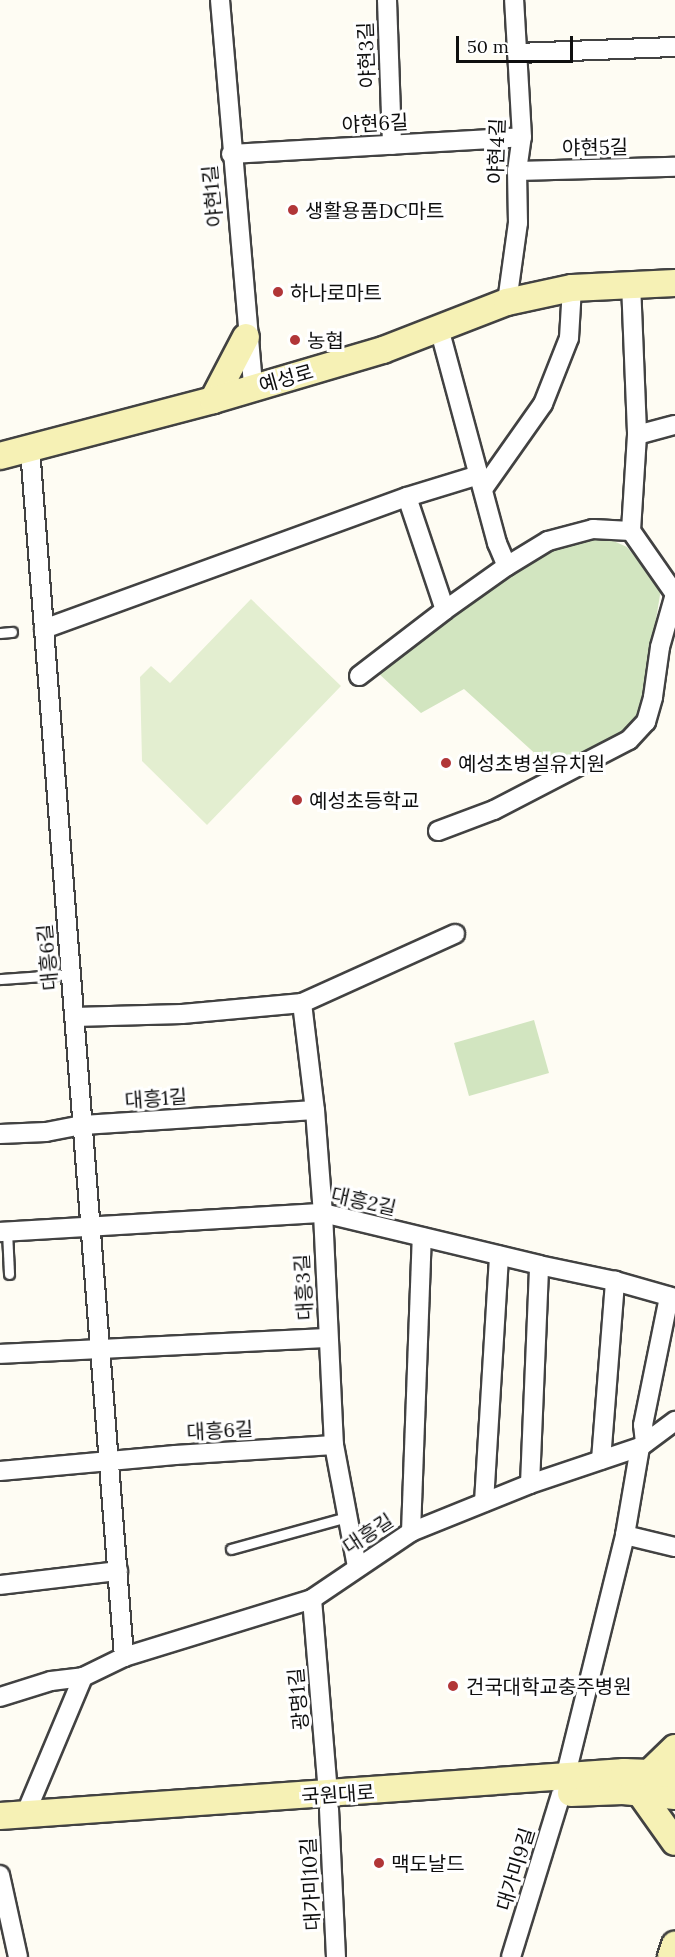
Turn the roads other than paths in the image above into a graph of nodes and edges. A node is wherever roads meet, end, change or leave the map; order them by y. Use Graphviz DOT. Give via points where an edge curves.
graph roads {
  1 [pos="220,0"];
  2 [pos="387,0"];
  3 [pos="514,0"];
  4 [pos="675,47"];
  5 [pos="517,53"];
  6 [pos="522,137"];
  7 [pos="392,145"];
  8 [pos="231,154"];
  9 [pos="675,168"];
  10 [pos="517,171"];
  11 [pos="631,283"];
  12 [pos="675,283"];
  13 [pos="572,288"];
  14 [pos="507,302"];
  15 [pos="439,328"];
  16 [pos="246,337"];
  17 [pos="253,388"];
  18 [pos="213,400"];
  19 [pos="675,424"];
  20 [pos="637,435"];
  21 [pos="30,449"];
  22 [pos="0,456"];
  23 [pos="481,482"];
  24 [pos="407,497"];
  25 [pos="631,531"];
  26 [pos="507,566"];
  27 [pos="675,594"];
  28 [pos="445,610"];
  29 [pos="44,629"];
  30 [pos="12,632"];
  31 [pos="0,633"];
  32 [pos="359,676"];
  33 [pos="438,831"];
  34 [pos="455,934"];
  35 [pos="71,974"];
  36 [pos="0,978"];
  37 [pos="302,1003"];
  38 [pos="74,1017"];
  39 [pos="315,1110"];
  40 [pos="83,1125"];
  41 [pos="0,1134"];
  42 [pos="322,1213"];
  43 [pos="91,1228"];
  44 [pos="3,1231"];
  45 [pos="422,1238"];
  46 [pos="499,1255"];
  47 [pos="539,1265"];
  48 [pos="9,1274"];
  49 [pos="615,1281"];
  50 [pos="672,1297"];
  51 [pos="328,1338"];
  52 [pos="100,1348"];
  53 [pos="0,1354"];
  54 [pos="675,1421"];
  55 [pos="334,1445"];
  56 [pos="642,1445"];
  57 [pos="601,1460"];
  58 [pos="109,1461"];
  59 [pos="0,1471"];
  60 [pos="530,1484"];
  61 [pos="484,1502"];
  62 [pos="347,1517"];
  63 [pos="411,1532"];
  64 [pos="625,1536"];
  65 [pos="675,1547"];
  66 [pos="231,1550"];
  67 [pos="357,1567"];
  68 [pos="118,1571"];
  69 [pos="0,1585"];
  70 [pos="312,1599"];
  71 [pos="124,1658"];
  72 [pos="83,1677"];
  73 [pos="0,1697"];
  74 [pos="675,1748"];
  75 [pos="655,1779"];
  76 [pos="563,1786"];
  77 [pos="675,1796"];
  78 [pos="328,1802"];
  79 [pos="12,1816"];
  80 [pos="0,1832"];
  81 [pos="675,1842"];
  82 [pos="0,1875"];
  83 [pos="675,1945"];
  84 [pos="18,1957"];
  85 [pos="336,1957"];
  86 [pos="511,1957"];
  87 [pos="671,1957"];
  1 -- 8 [label="street, 야현1길"];
  2 -- 7 [label="street, 야현3길"];
  3 -- 5 [label="street, 야현4길"];
  4 -- 5 [label="street"];
  5 -- 6 [label="street, 야현4길"];
  6 -- 7 [label="street, 야현6길"];
  6 -- 10 [label="street, 야현4길"];
  7 -- 8 [label="street, 야현6길"];
  8 -- 16 [label="street, 야현1길"];
  9 -- 10 [label="street, 야현5길"];
  10 -- 14 [label="street, 야현4길" via="518,223"];
  11 -- 12 [label="street, 예성로"];
  11 -- 13 [label="street, 예성로"];
  11 -- 20 [label="street"];
  13 -- 14 [label="street, 예성로"];
  13 -- 23 [label="street" via="569,338 543,404"];
  14 -- 15 [label="street, 예성로"];
  15 -- 17 [label="street, 예성로" via="383,350"];
  15 -- 23 [label="street"];
  16 -- 17 [label="street, 야현1길"];
  16 -- 18 [label="street"];
  17 -- 18 [label="street, 예성로"];
  18 -- 21 [label="street, 예성로"];
  19 -- 20 [label="street"];
  20 -- 25 [label="street"];
  21 -- 22 [label="street, 예성로"];
  21 -- 29 [label="street, 대흥6길"];
  23 -- 24 [label="street"];
  23 -- 26 [label="street"];
  24 -- 28 [label="street"];
  24 -- 29 [label="street"];
  25 -- 26 [label="street" via="593,530 548,541"];
  25 -- 27 [label="street"];
  26 -- 28 [label="street"];
  27 -- 33 [label="street" via="646,722 629,740 494,810"];
  28 -- 32 [label="street"];
  29 -- 35 [label="street, 대흥6길"];
  30 -- 31 [label="lane"];
  34 -- 37 [label="street"];
  35 -- 36 [label="lane"];
  35 -- 38 [label="street, 대흥6길"];
  37 -- 38 [label="street" via="183,1014"];
  37 -- 39 [label="street, 대흥3길"];
  38 -- 40 [label="street, 대흥6길"];
  39 -- 40 [label="street, 대흥1길"];
  39 -- 42 [label="street, 대흥3길"];
  40 -- 41 [label="street, 대흥1길"];
  40 -- 43 [label="street, 대흥6길"];
  42 -- 43 [label="street, 대흥2길"];
  42 -- 45 [label="street, 대흥2길"];
  42 -- 51 [label="street, 대흥3길"];
  43 -- 44 [label="street, 대흥2길"];
  43 -- 52 [label="street, 대흥6길"];
  44 -- 48 [label="lane"];
  45 -- 46 [label="street, 대흥2길"];
  45 -- 63 [label="street"];
  46 -- 47 [label="street, 대흥2길"];
  46 -- 61 [label="street"];
  47 -- 49 [label="street, 대흥2길"];
  47 -- 60 [label="street"];
  49 -- 50 [label="street, 대흥2길"];
  49 -- 57 [label="street"];
  50 -- 56 [label="street, 대가미9길"];
  51 -- 52 [label="street"];
  51 -- 55 [label="street, 대흥3길"];
  52 -- 53 [label="street"];
  52 -- 58 [label="street, 대흥6길"];
  54 -- 56 [label="street, 대흥길"];
  55 -- 58 [label="street, 대흥6길"];
  55 -- 62 [label="street, 대흥3길"];
  56 -- 57 [label="street, 대흥길"];
  56 -- 64 [label="street, 대가미9길"];
  57 -- 60 [label="street, 대흥길"];
  58 -- 59 [label="street, 대흥6길"];
  58 -- 68 [label="street, 대흥6길"];
  60 -- 61 [label="street, 대흥길"];
  61 -- 63 [label="street, 대흥길"];
  62 -- 66 [label="lane"];
  62 -- 67 [label="street, 대흥3길"];
  63 -- 67 [label="street, 대흥길"];
  64 -- 65 [label="street"];
  64 -- 76 [label="street, 대가미9길"];
  67 -- 70 [label="street, 대흥길"];
  68 -- 69 [label="street"];
  68 -- 71 [label="street, 대흥6길"];
  70 -- 71 [label="street, 대흥길"];
  70 -- 78 [label="street, 광명1길"];
  71 -- 72 [label="street, 대흥길"];
  72 -- 73 [label="street, 대흥길"];
  72 -- 79 [label="street"];
  74 -- 75 [label="street"];
  75 -- 76 [label="street, 국원대로"];
  75 -- 77 [label="street, 국원대로"];
  75 -- 81 [label="street"];
  76 -- 78 [label="street, 국원대로"];
  76 -- 86 [label="street, 대가미9길"];
  78 -- 79 [label="street, 국원대로"];
  78 -- 80 [label="street, 국원대로"];
  78 -- 85 [label="street, 대가미10길"];
  82 -- 84 [label="street"];
  83 -- 87 [label="street"];
}
